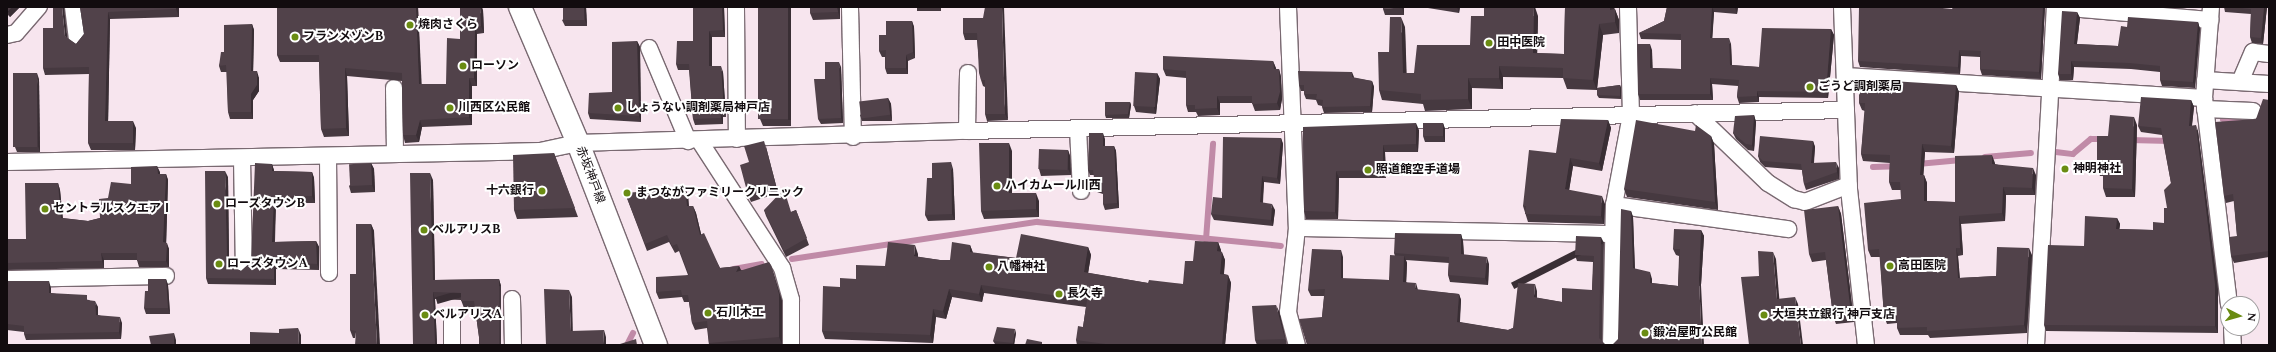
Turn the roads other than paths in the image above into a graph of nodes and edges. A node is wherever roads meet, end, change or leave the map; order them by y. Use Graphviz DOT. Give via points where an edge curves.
graph roads {
  1 [pos="39,7"];
  2 [pos="73,7"];
  3 [pos="520,7"];
  4 [pos="736,7"];
  5 [pos="850,7"];
  6 [pos="1288,7"];
  7 [pos="1628,7"];
  8 [pos="1842,7"];
  9 [pos="2056,7"];
  10 [pos="2211,14"];
  11 [pos="7,35"];
  12 [pos="77,42"];
  13 [pos="649,48"];
  14 [pos="2269,54"];
  15 [pos="968,73"];
  16 [pos="1845,76"];
  17 [pos="2205,80"];
  18 [pos="2240,82"];
  19 [pos="2269,84"];
  20 [pos="2050,87"];
  21 [pos="394,88"];
  22 [pos="2205,103"];
  23 [pos="1846,110"];
  24 [pos="2253,111"];
  25 [pos="1695,113"];
  26 [pos="1631,115"];
  27 [pos="1291,124"];
  28 [pos="1078,128"];
  29 [pos="967,130"];
  30 [pos="854,137"];
  31 [pos="737,139"];
  32 [pos="693,141"];
  33 [pos="578,143"];
  34 [pos="395,154"];
  35 [pos="328,156"];
  36 [pos="242,158"];
  37 [pos="7,162"];
  38 [pos="1849,185"];
  39 [pos="1081,191"];
  40 [pos="1614,205"];
  41 [pos="1297,228"];
  42 [pos="1788,229"];
  43 [pos="1612,234"];
  44 [pos="244,268"];
  45 [pos="329,273"];
  46 [pos="166,276"];
  47 [pos="7,279"];
  48 [pos="2228,296"];
  49 [pos="512,299"];
  50 [pos="452,321"];
  51 [pos="452,345"];
  52 [pos="513,345"];
  53 [pos="656,345"];
  54 [pos="791,345"];
  55 [pos="1297,345"];
  56 [pos="1611,345"];
  57 [pos="1866,345"];
  58 [pos="2036,345"];
  1 -- 11 [label="street" via="16,33"];
  2 -- 12 [label="street"];
  3 -- 33 [label="main road, 赤坂神戸線"];
  4 -- 31 [label="street"];
  5 -- 30 [label="street"];
  6 -- 27 [label="street"];
  7 -- 26 [label="street"];
  8 -- 16 [label="street"];
  9 -- 10 [label="street"];
  9 -- 20 [label="street"];
  10 -- 17 [label="street"];
  13 -- 32 [label="street"];
  14 -- 18 [label="street" via="2253,52"];
  15 -- 29 [label="street"];
  16 -- 20 [label="street"];
  16 -- 23 [label="street"];
  17 -- 18 [label="street"];
  17 -- 22 [label="street"];
  18 -- 19 [label="street"];
  20 -- 22 [label="street"];
  20 -- 58 [label="street"];
  21 -- 34 [label="street"];
  22 -- 24 [label="street"];
  22 -- 48 [label="street"];
  23 -- 25 [label="street"];
  23 -- 38 [label="street"];
  25 -- 26 [label="street"];
  25 -- 38 [label="street" via="1768,183 1794,199 1805,202"];
  26 -- 27 [label="street"];
  26 -- 40 [label="street"];
  27 -- 28 [label="street"];
  27 -- 41 [label="street"];
  28 -- 29 [label="street"];
  28 -- 39 [label="street"];
  29 -- 30 [label="street"];
  30 -- 31 [label="street"];
  31 -- 32 [label="street"];
  32 -- 33 [label="street"];
  32 -- 54 [label="street" via="782,268 791,300"];
  33 -- 34 [label="street" via="540,151"];
  33 -- 53 [label="main road, 赤坂神戸線"];
  34 -- 35 [label="street"];
  35 -- 36 [label="street"];
  35 -- 45 [label="street"];
  36 -- 37 [label="street"];
  36 -- 44 [label="street"];
  38 -- 57 [label="street"];
  40 -- 42 [label="street"];
  40 -- 43 [label="street"];
  41 -- 43 [label="street"];
  41 -- 55 [label="street" via="1288,312"];
  43 -- 56 [label="street"];
  46 -- 47 [label="street"];
  49 -- 52 [label="street"];
  50 -- 51 [label="street"];
}
